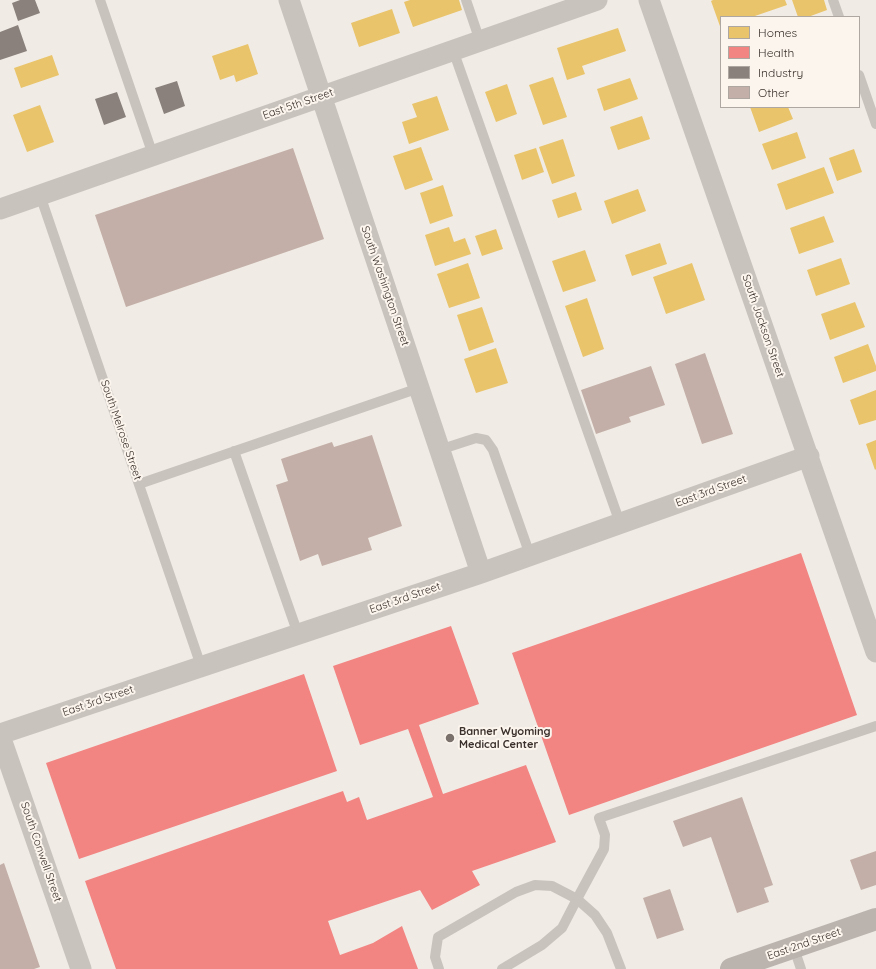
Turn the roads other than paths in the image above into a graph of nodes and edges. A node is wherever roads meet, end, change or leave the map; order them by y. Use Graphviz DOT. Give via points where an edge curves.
graph roads {
  1 [pos="100,0"];
  2 [pos="289,0"];
  3 [pos="466,0"];
  4 [pos="597,0"];
  5 [pos="649,0"];
  6 [pos="833,0"];
  7 [pos="839,16"];
  8 [pos="480,41"];
  9 [pos="453,50"];
  10 [pos="860,78"];
  11 [pos="321,96"];
  12 [pos="876,124"];
  13 [pos="153,155"];
  14 [pos="40,195"];
  15 [pos="0,208"];
  16 [pos="418,388"];
  17 [pos="439,450"];
  18 [pos="234,451"];
  19 [pos="809,456"];
  20 [pos="139,484"];
  21 [pos="620,523"];
  22 [pos="530,555"];
  23 [pos="481,573"];
  24 [pos="298,634"];
  25 [pos="876,652"];
  26 [pos="201,666"];
  27 [pos="876,726"];
  28 [pos="0,735"];
  29 [pos="577,900"];
  30 [pos="876,919"];
  31 [pos="794,948"];
  32 [pos="81,969"];
  33 [pos="439,969"];
  34 [pos="502,969"];
  35 [pos="621,969"];
  36 [pos="731,969"];
  37 [pos="802,969"];
  1 -- 13 [label="lane"];
  2 -- 11 [label="street, South Washington Street"];
  3 -- 8 [label="lane"];
  4 -- 8 [label="street, East 5th Street"];
  5 -- 19 [label="street, South Jackson Street"];
  6 -- 7 [label="lane"];
  8 -- 9 [label="street, East 5th Street"];
  9 -- 11 [label="street, East 5th Street"];
  9 -- 21 [label="lane"];
  10 -- 12 [label="lane"];
  11 -- 13 [label="street, East 5th Street"];
  11 -- 16 [label="street, South Washington Street"];
  13 -- 14 [label="street, East 5th Street"];
  14 -- 15 [label="street, East 5th Street"];
  14 -- 20 [label="lane, South Melrose Street"];
  16 -- 17 [label="street, South Washington Street"];
  16 -- 18 [label="lane"];
  17 -- 22 [label="lane" via="476,438 486,440 493,450"];
  17 -- 23 [label="street, South Washington Street"];
  18 -- 20 [label="lane"];
  18 -- 24 [label="lane"];
  19 -- 21 [label="street, East 3rd Street"];
  19 -- 25 [label="street, South Jackson Street"];
  20 -- 26 [label="lane, South Melrose Street"];
  21 -- 22 [label="street, East 3rd Street"];
  22 -- 23 [label="street, East 3rd Street"];
  23 -- 24 [label="street, East 3rd Street"];
  24 -- 26 [label="street, East 3rd Street"];
  26 -- 28 [label="street, East 3rd Street"];
  27 -- 29 [label="lane" via="599,818 605,835 604,849"];
  28 -- 32 [label="street, South Conwell Street"];
  29 -- 33 [label="lane" via="552,886 535,885 516,892 438,937 435,957"];
  29 -- 34 [label="lane" via="562,928 542,945"];
  29 -- 35 [label="lane" via="595,915 607,933"];
  30 -- 31 [label="main road, East 2nd Street"];
  31 -- 36 [label="main road, East 2nd Street"];
  31 -- 37 [label="lane"];
}
